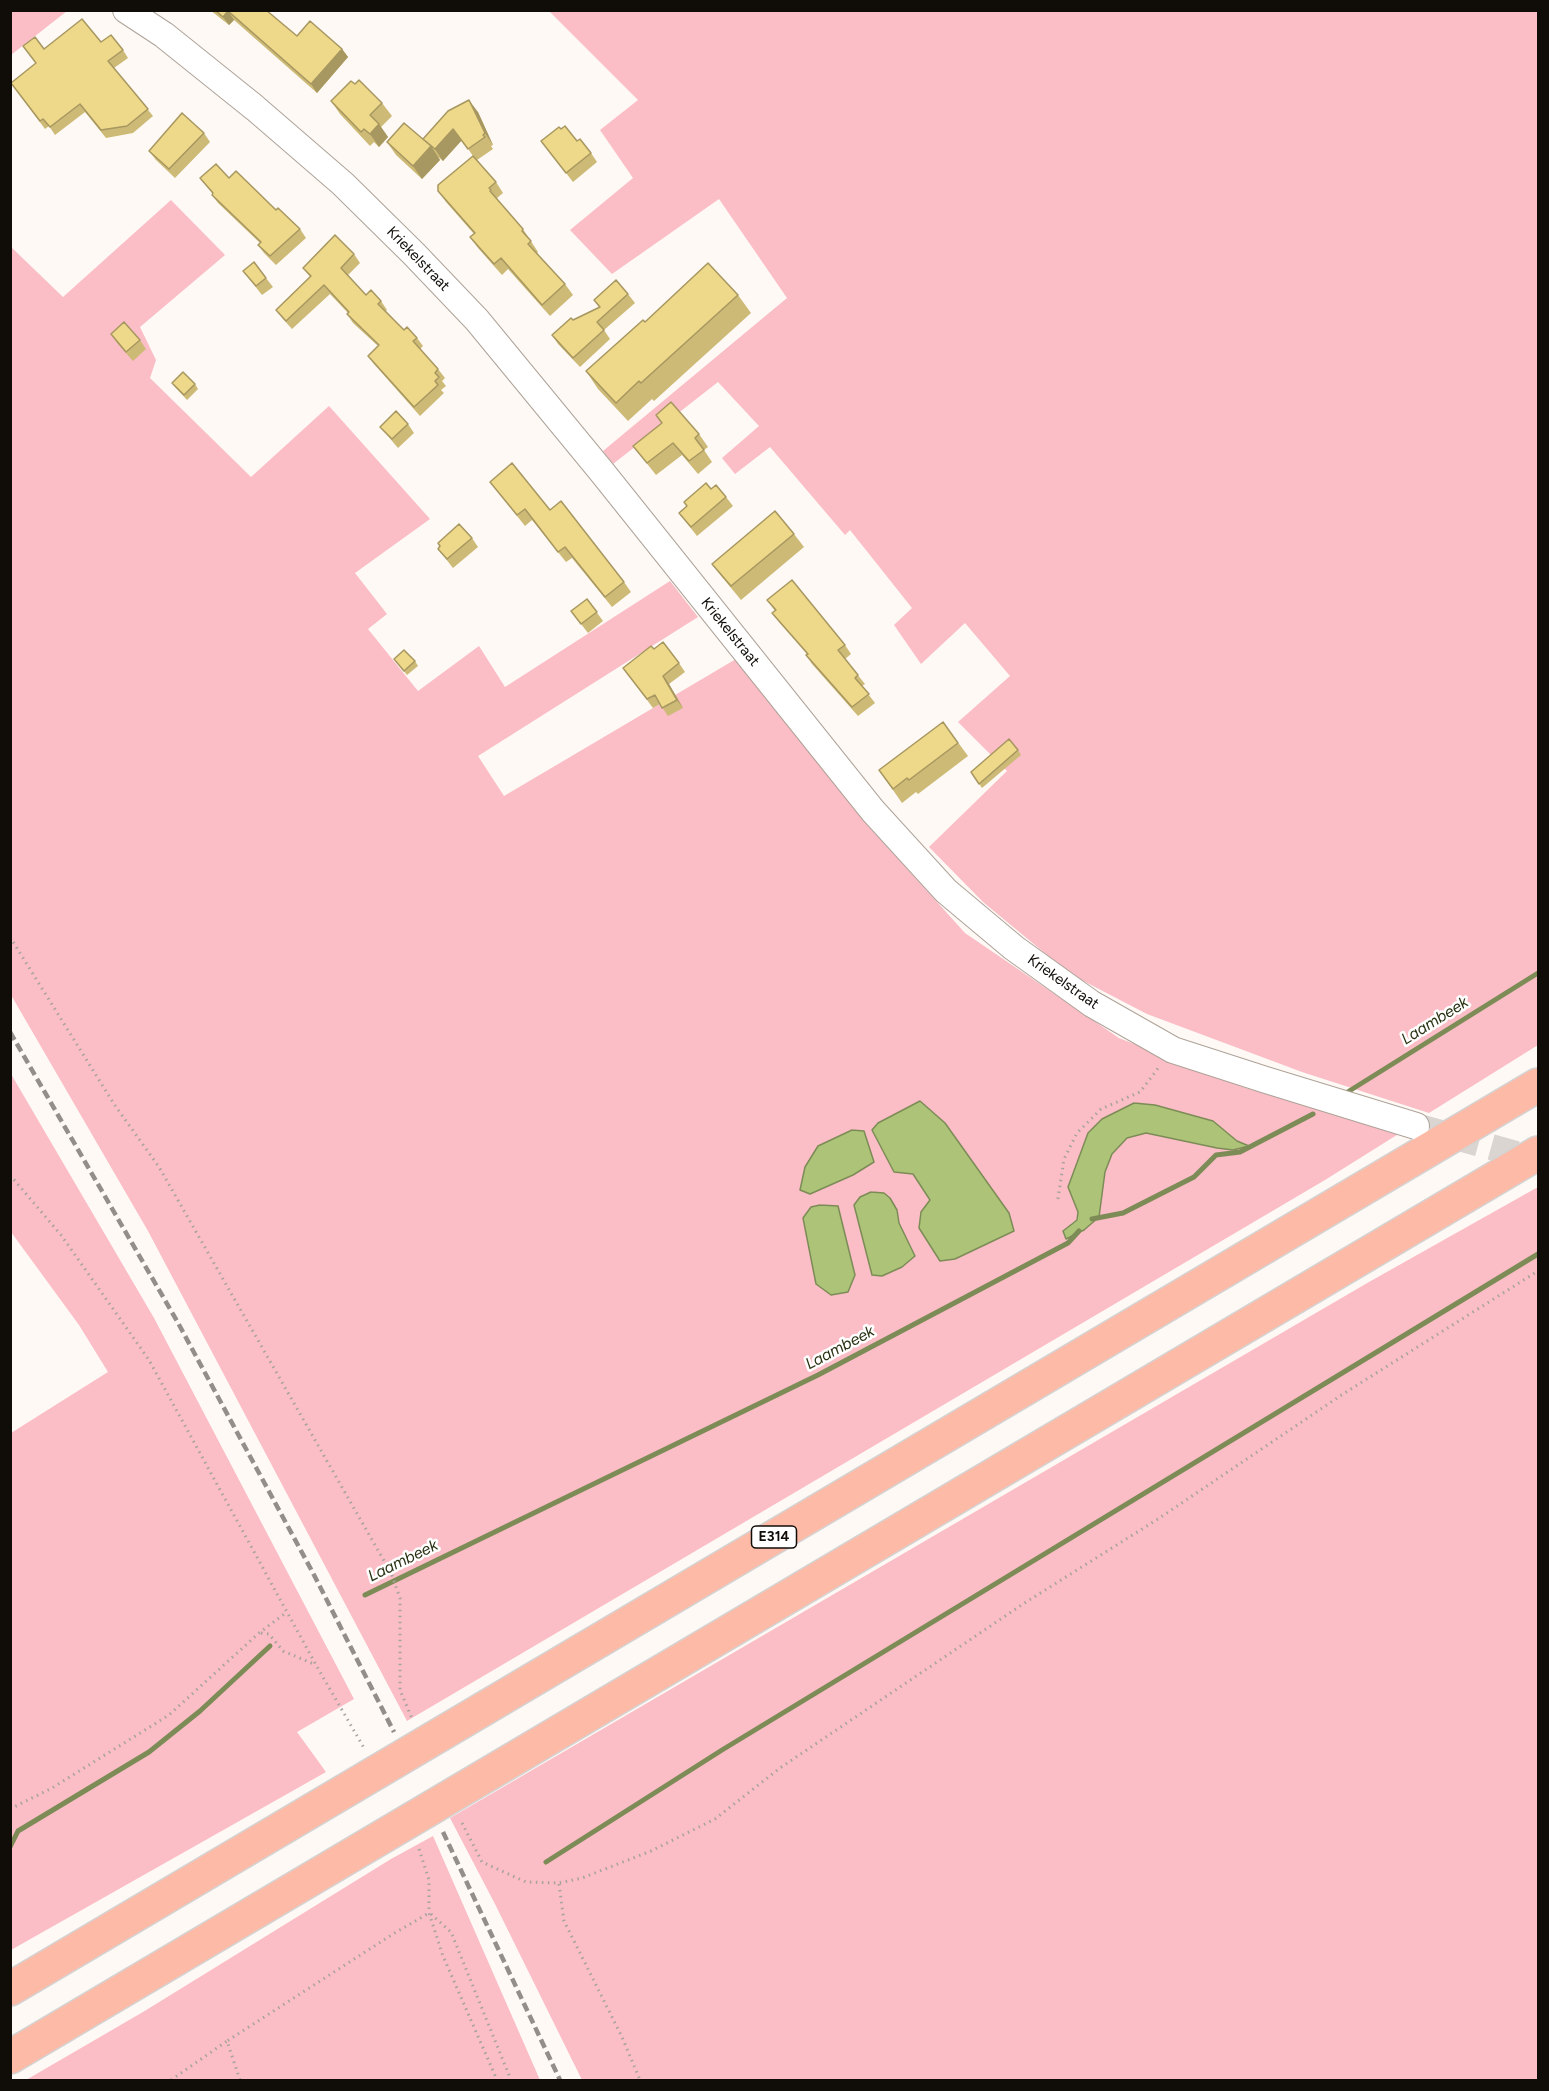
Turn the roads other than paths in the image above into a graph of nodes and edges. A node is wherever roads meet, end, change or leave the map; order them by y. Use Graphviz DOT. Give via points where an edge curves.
graph roads {
  1 [pos="126,10"];
  2 [pos="1539,1085"];
  3 [pos="1416,1126"];
  4 [pos="1539,1154"];
  5 [pos="10,1989"];
  6 [pos="10,2057"];
  1 -- 3 [label="street, Kriekelstraat" via="164,35 343,184 477,320 873,811 946,891 1014,948 1092,1004 1173,1050"];
  2 -- 5 [label="highway, E314"];
  4 -- 6 [label="highway"];
}
